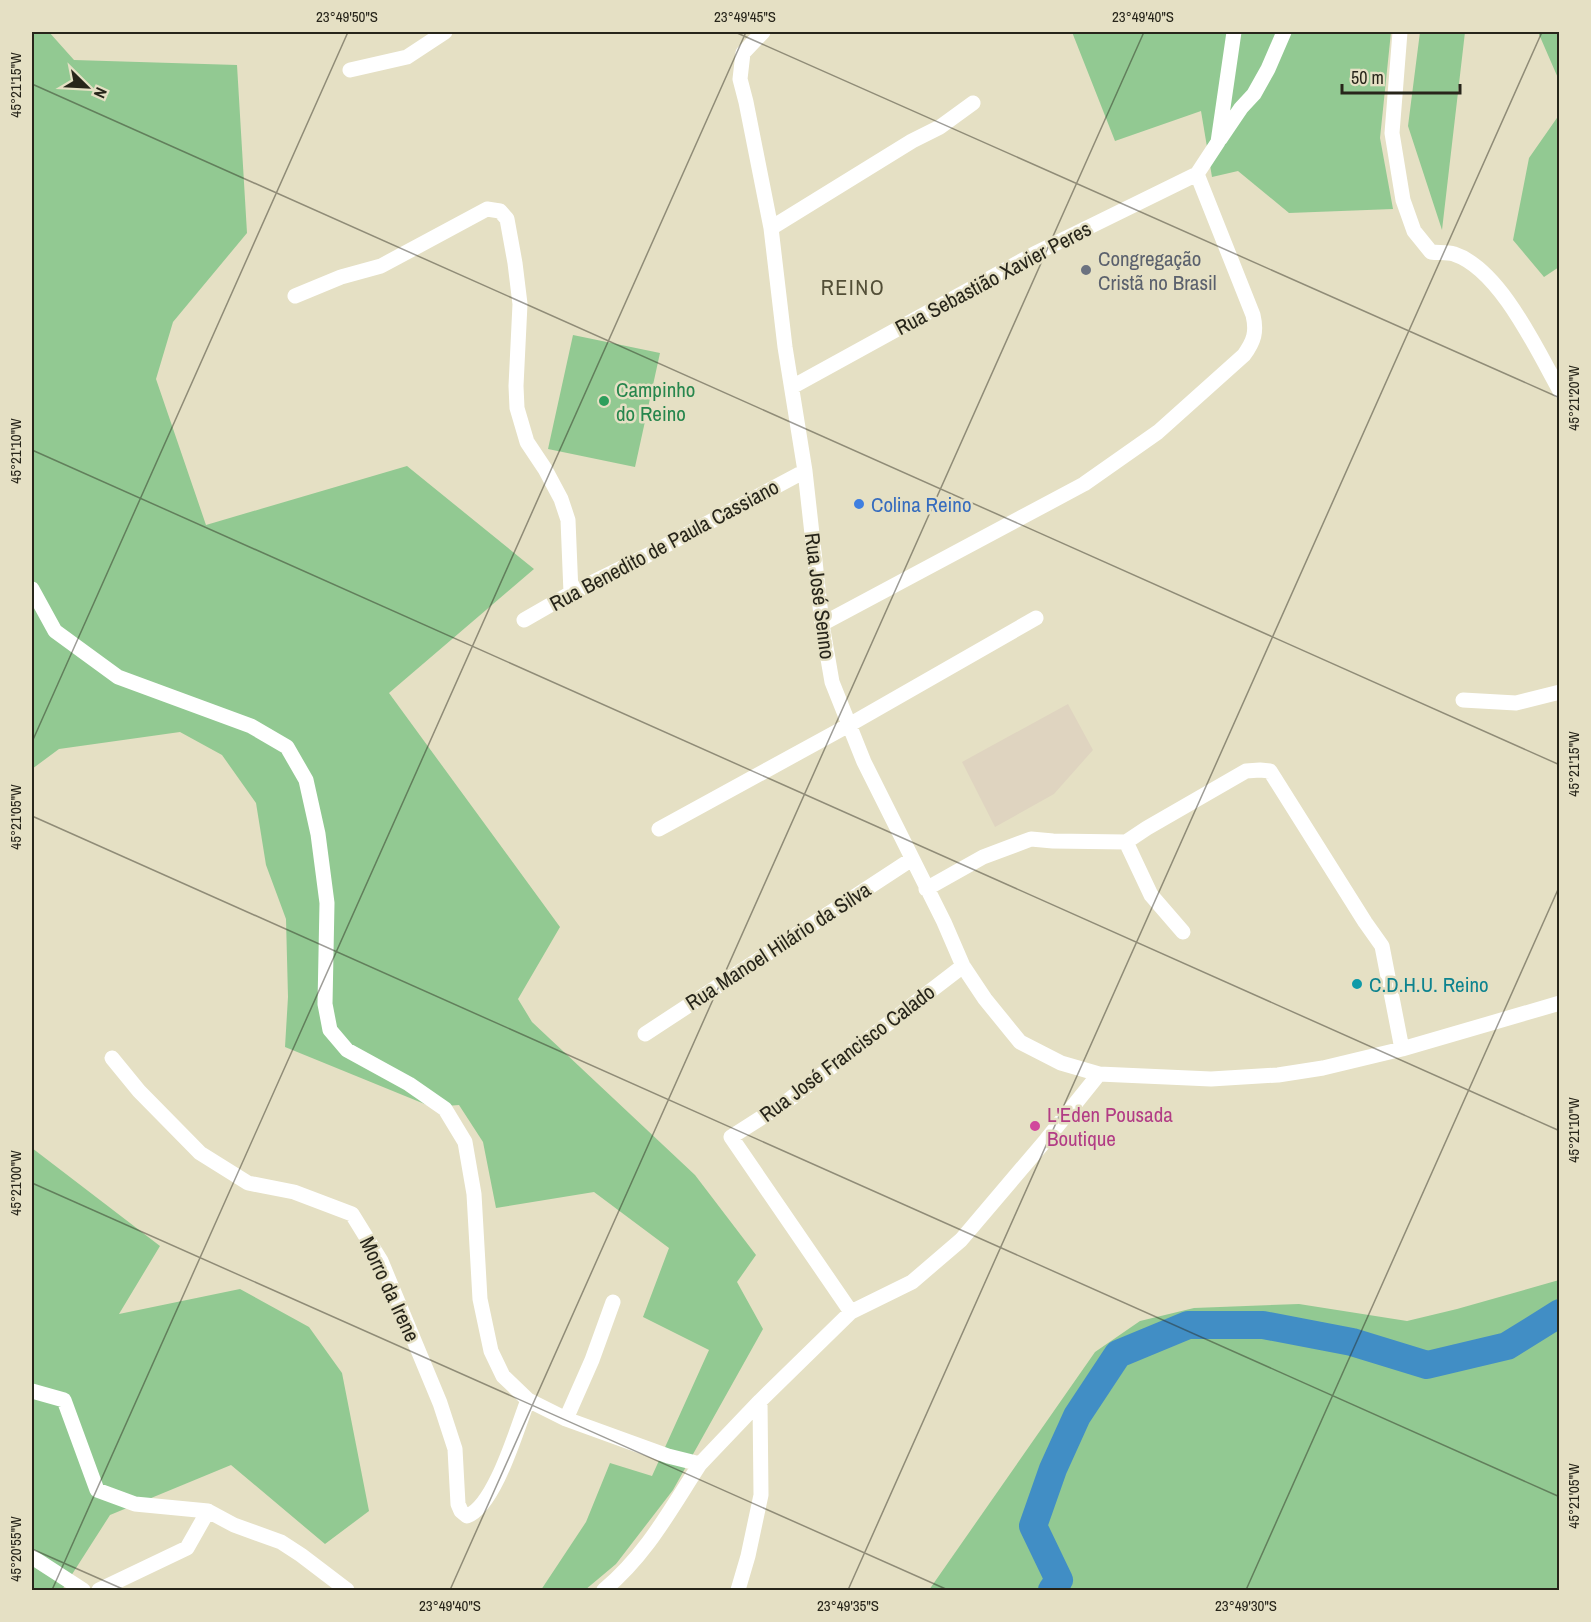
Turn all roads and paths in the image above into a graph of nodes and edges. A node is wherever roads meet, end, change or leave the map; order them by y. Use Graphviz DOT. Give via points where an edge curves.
graph roads {
  1 [pos="445,32"];
  2 [pos="763,32"];
  3 [pos="1234,32"];
  4 [pos="1284,32"];
  5 [pos="1401,32"];
  6 [pos="350,70"];
  7 [pos="973,103"];
  8 [pos="1218,142"];
  9 [pos="1197,174"];
  10 [pos="771,228"];
  11 [pos="295,296"];
  12 [pos="792,387"];
  13 [pos="1560,391"];
  14 [pos="805,471"];
  15 [pos="32,589"];
  16 [pos="572,593"];
  17 [pos="1036,618"];
  18 [pos="524,620"];
  19 [pos="822,624"];
  20 [pos="1560,692"];
  21 [pos="1463,700"];
  22 [pos="849,725"];
  23 [pos="658,829"];
  24 [pos="1126,842"];
  25 [pos="912,859"];
  26 [pos="926,889"];
  27 [pos="1183,932"];
  28 [pos="963,966"];
  29 [pos="1560,1003"];
  30 [pos="645,1034"];
  31 [pos="1402,1050"];
  32 [pos="112,1058"];
  33 [pos="1099,1074"];
  34 [pos="613,1302"];
  35 [pos="851,1312"];
  36 [pos="32,1391"];
  37 [pos="528,1400"];
  38 [pos="759,1401"];
  39 [pos="566,1419"];
  40 [pos="700,1464"];
  41 [pos="208,1510"];
  42 [pos="32,1557"];
  43 [pos="83,1590"];
  44 [pos="99,1590"];
  45 [pos="347,1590"];
  46 [pos="604,1590"];
  47 [pos="738,1590"];
  1 -- 6 [label="street" via="406,57"];
  2 -- 10 [label="street, Rua José Senno" via="742,53 740,79"];
  3 -- 8 [label="street"];
  4 -- 8 [label="street" via="1254,94"];
  5 -- 13 [label="street" via="1392,133 1403,200 1414,231 1431,252 1453,254 1483,272 1526,328"];
  7 -- 10 [label="street" via="940,127"];
  8 -- 9 [label="street"];
  9 -- 12 [label="street, Rua Sebastião Xavier Peres" via="1034,254"];
  9 -- 19 [label="street" via="1253,315 1256,329 1244,355 1158,432 1083,484"];
  10 -- 12 [label="street, Rua José Senno"];
  11 -- 16 [label="street" via="381,266 487,208 507,219 520,304 517,408 527,442 561,499 568,520"];
  12 -- 14 [label="street, Rua José Senno"];
  14 -- 16 [label="street, Rua Benedito de Paula Cassiano"];
  14 -- 19 [label="street, Rua José Senno"];
  15 -- 37 [label="street" via="55,631 118,677 251,726 287,747 306,780 318,834 327,903 325,1004 330,1030 347,1050 445,1109 465,1142 474,1194 480,1299 491,1351 503,1376"];
  16 -- 18 [label="street, Rua Benedito de Paula Cassiano"];
  17 -- 22 [label="street"];
  19 -- 22 [label="street, Rua José Senno" via="832,682"];
  20 -- 21 [label="street" via="1516,703"];
  22 -- 23 [label="street"];
  22 -- 25 [label="street, Rua José Senno"];
  24 -- 26 [label="street" via="1031,839 983,857"];
  24 -- 27 [label="street" via="1151,895"];
  24 -- 31 [label="street" via="1246,771 1270,771 1382,946"];
  25 -- 26 [label="street, Rua José Senno"];
  25 -- 30 [label="street, Rua Manoel Hilário da Silva"];
  26 -- 28 [label="street, Rua José Senno"];
  28 -- 33 [label="street, Rua José Senno" via="1020,1042 1061,1063"];
  28 -- 35 [label="street, Rua José Francisco Calado" via="786,1102 731,1137"];
  29 -- 31 [label="street, Rua José Senno"];
  31 -- 33 [label="street, Rua José Senno" via="1278,1075 1211,1078"];
  32 -- 37 [label="street, Morro da Irene" via="200,1153 248,1183 294,1192 352,1214 381,1261 440,1403 455,1449 458,1504 467,1516 484,1504 493,1489"];
  33 -- 35 [label="street" via="961,1240 912,1282"];
  34 -- 39 [label="street"];
  35 -- 38 [label="street"];
  36 -- 41 [label="street" via="64,1401 97,1490 135,1504"];
  37 -- 39 [label="street"];
  38 -- 40 [label="street"];
  38 -- 47 [label="street" via="761,1495"];
  39 -- 40 [label="street"];
  40 -- 46 [label="street" via="659,1530 627,1571"];
  41 -- 44 [label="street" via="187,1548"];
  41 -- 45 [label="street" via="234,1525 281,1542"];
  42 -- 43 [label="street"];
}
